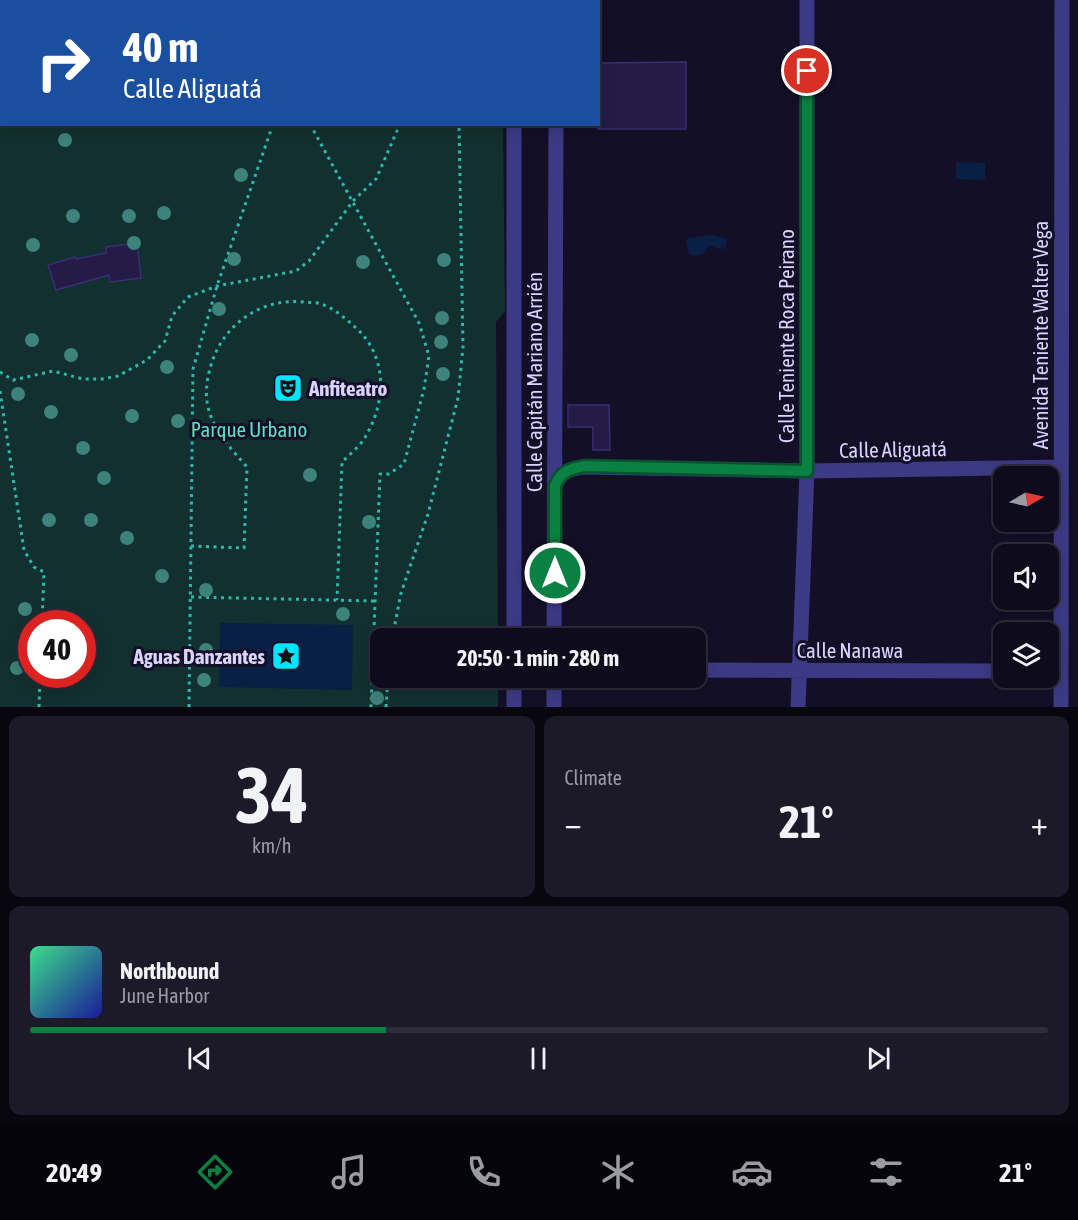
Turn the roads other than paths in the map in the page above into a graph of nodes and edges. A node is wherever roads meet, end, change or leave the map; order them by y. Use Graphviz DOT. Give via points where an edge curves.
graph roads {
  1 [pos="807,0"];
  2 [pos="1062,0"];
  3 [pos="514,126"];
  4 [pos="556,126"];
  5 [pos="1061,467"];
  6 [pos="807,471"];
  7 [pos="555,486"];
  8 [pos="1056,622"];
  9 [pos="514,628"];
  10 [pos="554,628"];
  11 [pos="706,670"];
  12 [pos="798,671"];
  13 [pos="993,671"];
  14 [pos="514,688"];
  15 [pos="554,688"];
  16 [pos="1058,688"];
  17 [pos="514,707"];
  18 [pos="554,707"];
  19 [pos="798,707"];
  20 [pos="1061,707"];
  1 -- 6 [label="street, Calle Teniente Roca Peirano"];
  2 -- 5 [label="street, Avenida Teniente Walter Vega"];
  3 -- 9 [label="street, Calle Capitán Mariano Arrién"];
  4 -- 7 [label="street, Calle Capitán Mariano Arrién"];
  5 -- 6 [label="street, Calle Aliguatá"];
  5 -- 8 [label="street, Avenida Teniente Walter Vega"];
  6 -- 7 [label="street, Calle Aliguatá" via="584,466 569,469 558,477"];
  6 -- 12 [label="street, Calle Teniente Roca Peirano"];
  7 -- 10 [label="street, Calle Capitán Mariano Arrién"];
  11 -- 12 [label="street, Calle Nanawa"];
  12 -- 13 [label="street, Calle Nanawa"];
  12 -- 19 [label="street, Calle Teniente Roca Peirano"];
  14 -- 17 [label="street"];
  15 -- 18 [label="street"];
  16 -- 20 [label="street, Avenida Teniente Walter Vega"];
}
